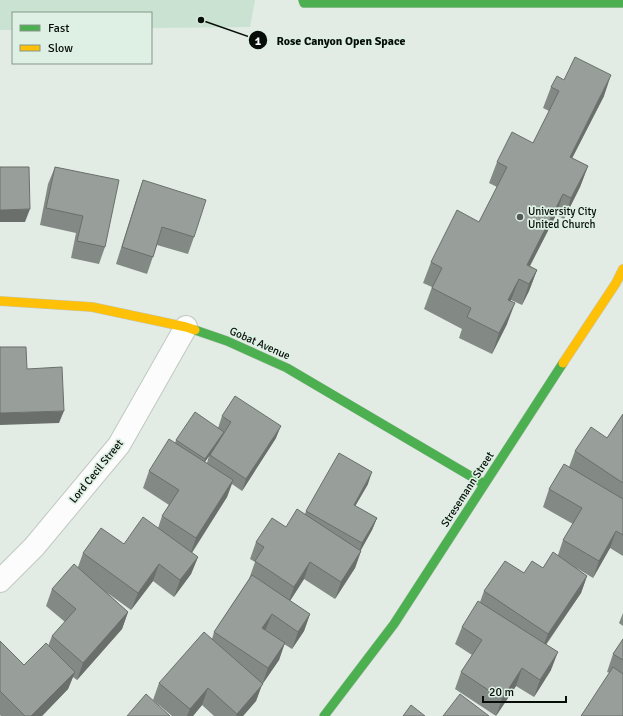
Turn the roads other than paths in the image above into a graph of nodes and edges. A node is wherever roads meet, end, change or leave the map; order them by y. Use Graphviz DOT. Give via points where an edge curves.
graph roads {
  1 [pos="303,1"];
  2 [pos="623,2"];
  3 [pos="623,269"];
  4 [pos="0,301"];
  5 [pos="186,327"];
  6 [pos="484,484"];
  7 [pos="0,581"];
  8 [pos="324,716"];
  1 -- 2 [label="street"];
  3 -- 6 [label="street, Stresemann Street"];
  4 -- 5 [label="street, Gobat Avenue" via="92,307"];
  5 -- 6 [label="street, Gobat Avenue" via="227,341 287,368"];
  5 -- 7 [label="street, Lord Cecil Street" via="119,445 34,547"];
  6 -- 8 [label="street, Stresemann Street" via="394,624"];
}
